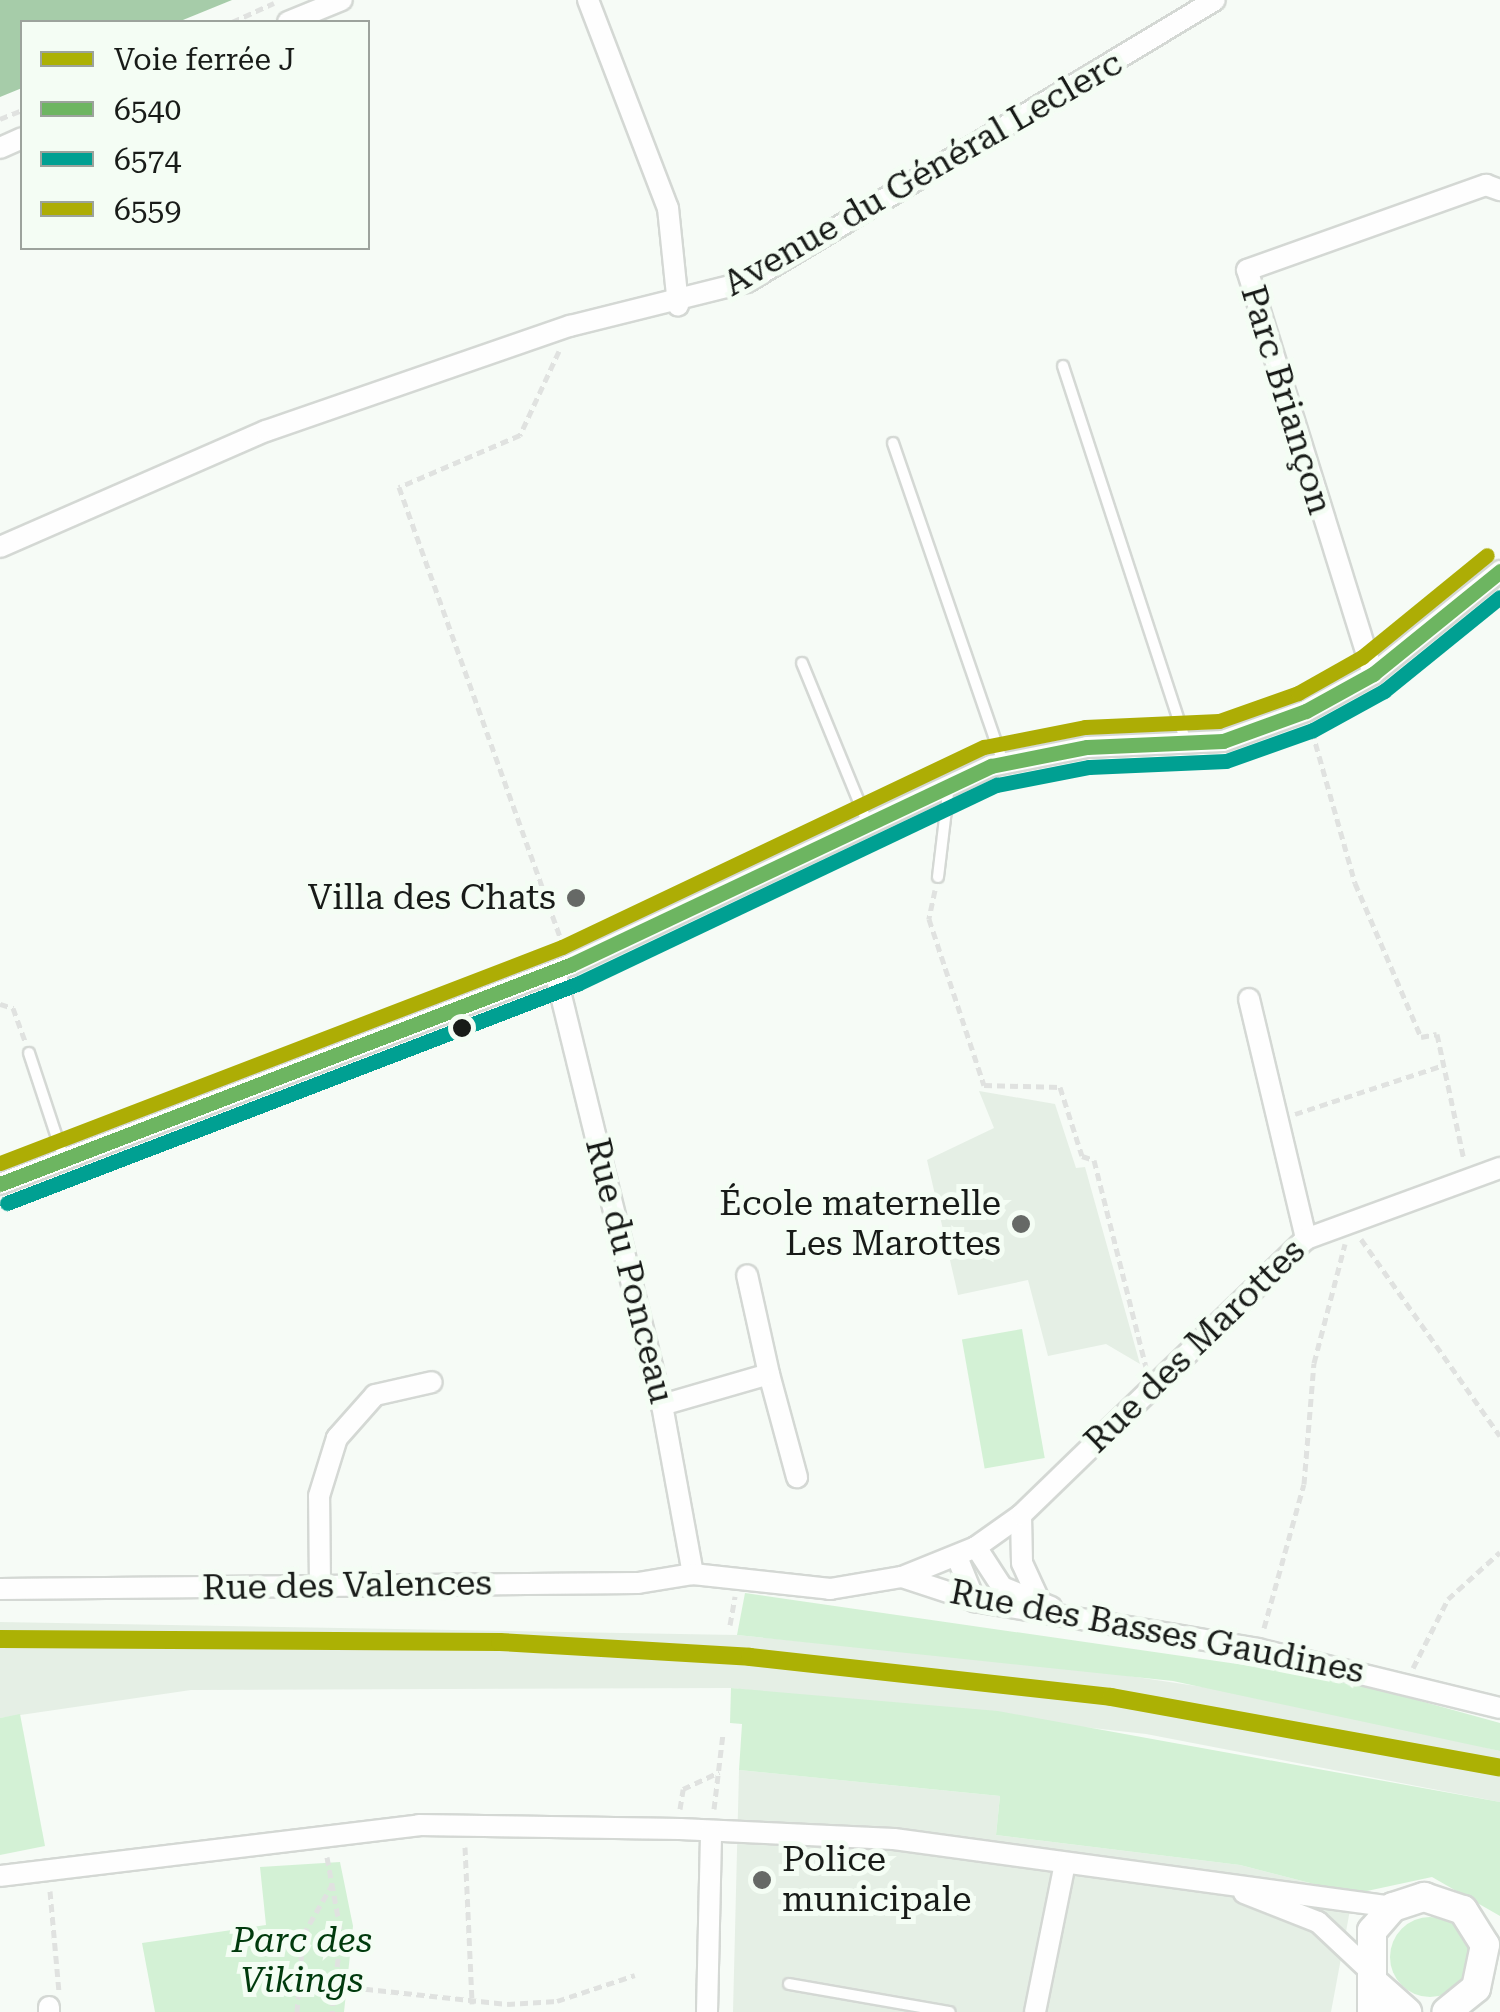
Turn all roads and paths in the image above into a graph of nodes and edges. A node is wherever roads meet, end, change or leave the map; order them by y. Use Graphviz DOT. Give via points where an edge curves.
graph roads {
  1 [pos="280,0"];
  2 [pos="342,0"];
  3 [pos="588,0"];
  4 [pos="1215,0"];
  5 [pos="236,20"];
  6 [pos="293,20"];
  7 [pos="1500,190"];
  8 [pos="678,305"];
  9 [pos="570,326"];
  10 [pos="1063,366"];
  11 [pos="893,443"];
  12 [pos="0,548"];
  13 [pos="1500,571"];
  14 [pos="802,663"];
  15 [pos="1373,674"];
  16 [pos="1306,711"];
  17 [pos="1187,746"];
  18 [pos="1004,764"];
  19 [pos="950,784"];
  20 [pos="868,824"];
  21 [pos="938,876"];
  22 [pos="562,968"];
  23 [pos="1249,999"];
  24 [pos="0,1004"];
  25 [pos="29,1053"];
  26 [pos="1444,1065"];
  27 [pos="1278,1120"];
  28 [pos="64,1160"];
  29 [pos="1500,1168"];
  30 [pos="1468,1177"];
  31 [pos="0,1184"];
  32 [pos="1347,1216"];
  33 [pos="1306,1239"];
  34 [pos="747,1275"];
  35 [pos="769,1374"];
  36 [pos="432,1382"];
  37 [pos="1151,1384"];
  38 [pos="662,1406"];
  39 [pos="1500,1436"];
  40 [pos="797,1477"];
  41 [pos="1020,1515"];
  42 [pos="976,1547"];
  43 [pos="1500,1552"];
  44 [pos="957,1557"];
  45 [pos="693,1574"];
  46 [pos="902,1578"];
  47 [pos="320,1585"];
  48 [pos="0,1589"];
  49 [pos="736,1590"];
  50 [pos="1039,1600"];
  51 [pos="975,1601"];
  52 [pos="1062,1613"];
  53 [pos="730,1624"];
  54 [pos="1258,1649"];
  55 [pos="1406,1684"];
  56 [pos="1500,1708"];
  57 [pos="723,1733"];
  58 [pos="719,1772"];
  59 [pos="680,1829"];
  60 [pos="464,1831"];
  61 [pos="711,1831"];
  62 [pos="324,1838"];
  63 [pos="1065,1863"];
  64 [pos="48,1868"];
  65 [pos="0,1876"];
  66 [pos="1208,1883"];
  67 [pos="332,1884"];
  68 [pos="1393,1907"];
  69 [pos="1489,1933"];
  70 [pos="635,1975"];
  71 [pos="1370,1975"];
  72 [pos="1490,1979"];
  73 [pos="789,1984"];
  74 [pos="339,1986"];
  75 [pos="472,2004"];
  76 [pos="49,2010"];
  77 [pos="297,2012"];
  78 [pos="332,2012"];
  79 [pos="707,2012"];
  80 [pos="950,2012"];
  81 [pos="1035,2012"];
  82 [pos="1372,2012"];
  83 [pos="1407,2012"];
  84 [pos="1446,2012"];
  1 -- 5 [label="path"];
  2 -- 6 [label="street"];
  3 -- 8 [label="street" via="668,208"];
  4 -- 8 [label="street, Avenue du Général Leclerc" via="747,282"];
  7 -- 15 [label="street, Parc Briançon" via="1486,185 1247,270"];
  8 -- 9 [label="street, Avenue du Général Leclerc"];
  9 -- 12 [label="street, Avenue du Général Leclerc" via="266,431"];
  9 -- 22 [label="path" via="520,435 399,487"];
  10 -- 17 [label="lane"];
  11 -- 18 [label="lane"];
  13 -- 15 [label="street"];
  14 -- 20 [label="lane"];
  15 -- 16 [label="street"];
  16 -- 17 [label="street"];
  16 -- 26 [label="path" via="1355,883 1421,1036 1437,1034"];
  17 -- 18 [label="street" via="1087,747"];
  18 -- 19 [label="street"];
  19 -- 20 [label="street"];
  19 -- 21 [label="lane"];
  20 -- 22 [label="street"];
  21 -- 37 [label="path" via="929,918 984,1085 1060,1087 1082,1156 1094,1160"];
  22 -- 28 [label="street"];
  22 -- 38 [label="street, Rue du Ponceau"];
  23 -- 27 [label="street"];
  24 -- 25 [label="path" via="13,1008"];
  25 -- 28 [label="lane"];
  26 -- 27 [label="path"];
  26 -- 30 [label="path"];
  27 -- 33 [label="street"];
  28 -- 31 [label="street"];
  29 -- 30 [label="street, Rue des Marottes"];
  30 -- 32 [label="street, Rue des Marottes"];
  32 -- 33 [label="street, Rue des Marottes"];
  32 -- 39 [label="path"];
  32 -- 54 [label="path" via="1314,1362 1304,1484"];
  33 -- 37 [label="street, Rue des Marottes"];
  34 -- 35 [label="street"];
  35 -- 38 [label="street"];
  35 -- 40 [label="street"];
  36 -- 47 [label="street" via="375,1395 337,1438 319,1496"];
  37 -- 41 [label="street, Rue des Marottes"];
  38 -- 45 [label="street, Rue du Ponceau"];
  41 -- 42 [label="street, Rue des Marottes"];
  41 -- 50 [label="street" via="1022,1562"];
  42 -- 44 [label="street, Rue des Marottes"];
  42 -- 50 [label="street" via="1002,1587"];
  43 -- 55 [label="path" via="1448,1599"];
  44 -- 46 [label="street, Rue des Marottes"];
  44 -- 51 [label="street"];
  45 -- 46 [label="street, Rue des Basses Gaudines" via="794,1588"];
  45 -- 47 [label="street, Rue des Valences"];
  46 -- 51 [label="street, Rue des Basses Gaudines"];
  47 -- 48 [label="street, Rue des Valences"];
  49 -- 53 [label="path"];
  50 -- 52 [label="street"];
  51 -- 52 [label="street, Rue des Basses Gaudines"];
  52 -- 54 [label="street, Rue des Basses Gaudines"];
  54 -- 55 [label="street, Rue des Basses Gaudines"];
  55 -- 56 [label="street, Rue des Basses Gaudines"];
  57 -- 58 [label="path"];
  58 -- 59 [label="path" via="683,1789"];
  58 -- 61 [label="path"];
  59 -- 60 [label="street"];
  59 -- 61 [label="street"];
  60 -- 62 [label="street" via="419,1825"];
  60 -- 75 [label="path"];
  61 -- 63 [label="street" via="894,1840"];
  61 -- 79 [label="street"];
  62 -- 64 [label="street"];
  62 -- 67 [label="path"];
  63 -- 66 [label="street"];
  63 -- 81 [label="street"];
  64 -- 65 [label="street"];
  64 -- 76 [label="path" via="66,1983"];
  66 -- 68 [label="street"];
  66 -- 71 [label="street" via="1318,1922"];
  67 -- 74 [label="path"];
  67 -- 77 [label="path" via="303,1935"];
  68 -- 69 [label="main road" via="1439,1898"];
  68 -- 71 [label="main road" via="1371,1934"];
  69 -- 72 [label="main road"];
  70 -- 75 [label="path" via="557,2001"];
  71 -- 82 [label="main road"];
  71 -- 83 [label="main road"];
  72 -- 84 [label="main road"];
  73 -- 80 [label="lane"];
  74 -- 75 [label="path"];
  74 -- 78 [label="path"];
}
